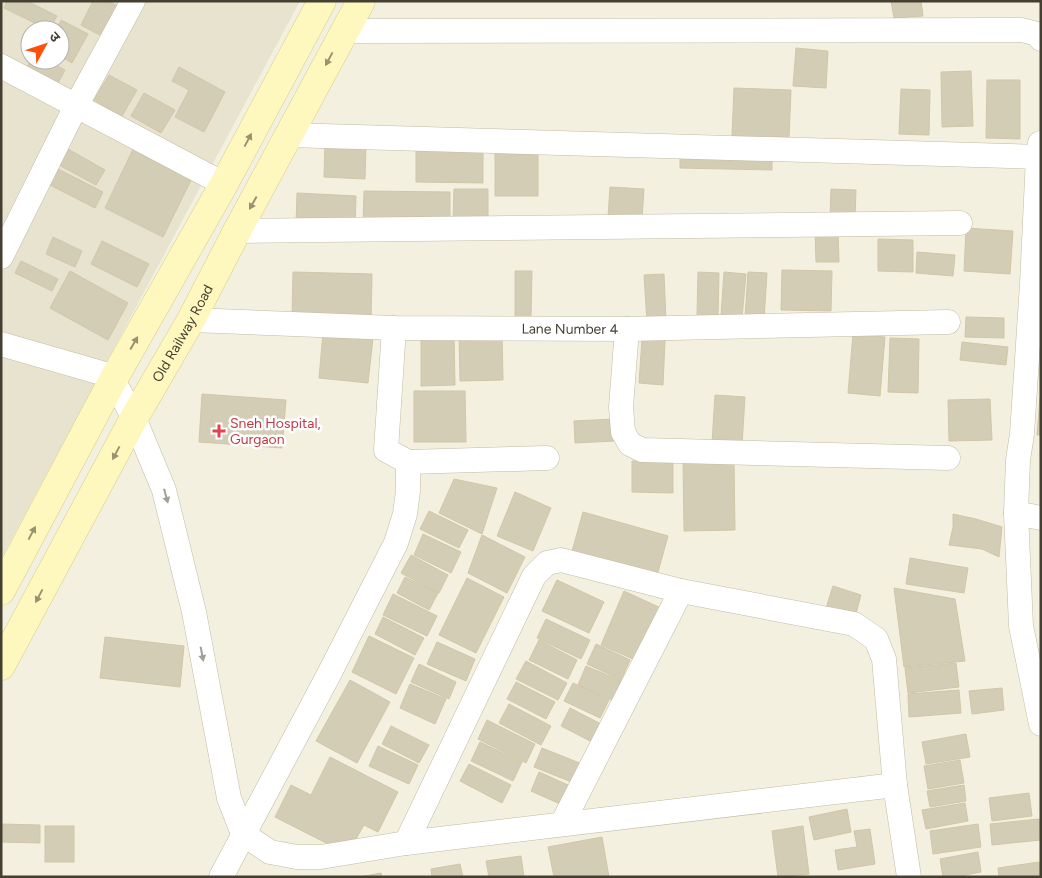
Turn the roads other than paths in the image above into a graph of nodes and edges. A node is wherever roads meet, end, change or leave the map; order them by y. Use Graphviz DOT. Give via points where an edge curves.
graph roads {
  1 [pos="133,1"];
  2 [pos="322,1"];
  3 [pos="361,1"];
  4 [pos="344,31"];
  5 [pos="1041,39"];
  6 [pos="1,66"];
  7 [pos="76,106"];
  8 [pos="289,134"];
  9 [pos="1040,152"];
  10 [pos="224,184"];
  11 [pos="960,223"];
  12 [pos="237,231"];
  13 [pos="1,257"];
  14 [pos="1036,285"];
  15 [pos="191,320"];
  16 [pos="948,322"];
  17 [pos="394,328"];
  18 [pos="627,329"];
  19 [pos="1,344"];
  20 [pos="113,380"];
  21 [pos="134,418"];
  22 [pos="1031,435"];
  23 [pos="547,458"];
  24 [pos="948,458"];
  25 [pos="408,462"];
  26 [pos="1016,513"];
  27 [pos="1041,518"];
  28 [pos="1,591"];
  29 [pos="681,591"];
  30 [pos="1031,627"];
  31 [pos="1,666"];
  32 [pos="1041,724"];
  33 [pos="895,784"];
  34 [pos="562,824"];
  35 [pos="243,834"];
  36 [pos="406,843"];
  37 [pos="221,877"];
  38 [pos="909,877"];
  1 -- 7 [label="street"];
  10 -- 2 [label="main road, one-way"];
  3 -- 4 [label="main road, Old Railway Road"];
  4 -- 5 [label="street" via="1022,30 1037,34"];
  4 -- 8 [label="main road, Old Railway Road, one-way"];
  6 -- 7 [label="street"];
  7 -- 10 [label="street"];
  7 -- 13 [label="street"];
  8 -- 9 [label="street"];
  8 -- 12 [label="main road, Old Railway Road, one-way"];
  9 -- 14 [label="street"];
  20 -- 10 [label="main road, one-way"];
  11 -- 12 [label="street"];
  12 -- 15 [label="main road, Old Railway Road"];
  14 -- 22 [label="street"];
  15 -- 17 [label="street, Lane Number 4"];
  15 -- 21 [label="main road, Old Railway Road"];
  16 -- 18 [label="street, Lane Number 4"];
  17 -- 18 [label="street, Lane Number 4"];
  17 -- 25 [label="street" via="386,450"];
  18 -- 24 [label="street" via="621,407 623,432 630,444 642,450"];
  19 -- 20 [label="street" via="105,374"];
  20 -- 21 [label="street"];
  28 -- 20 [label="main road, one-way"];
  21 -- 31 [label="main road, Old Railway Road, one-way"];
  21 -- 35 [label="street, one-way" via="164,490 194,612 229,798"];
  22 -- 26 [label="street" via="1018,460"];
  23 -- 25 [label="street"];
  25 -- 35 [label="street" via="405,514 396,543"];
  26 -- 27 [label="street"];
  26 -- 30 [label="street"];
  29 -- 33 [label="street" via="854,624 876,639 884,659"];
  29 -- 34 [label="street"];
  29 -- 36 [label="street" via="561,560 547,563 534,576"];
  30 -- 32 [label="street"];
  33 -- 34 [label="street"];
  33 -- 38 [label="street"];
  34 -- 36 [label="street"];
  35 -- 36 [label="street" via="270,852 297,857 336,855"];
  35 -- 37 [label="street"];
}
